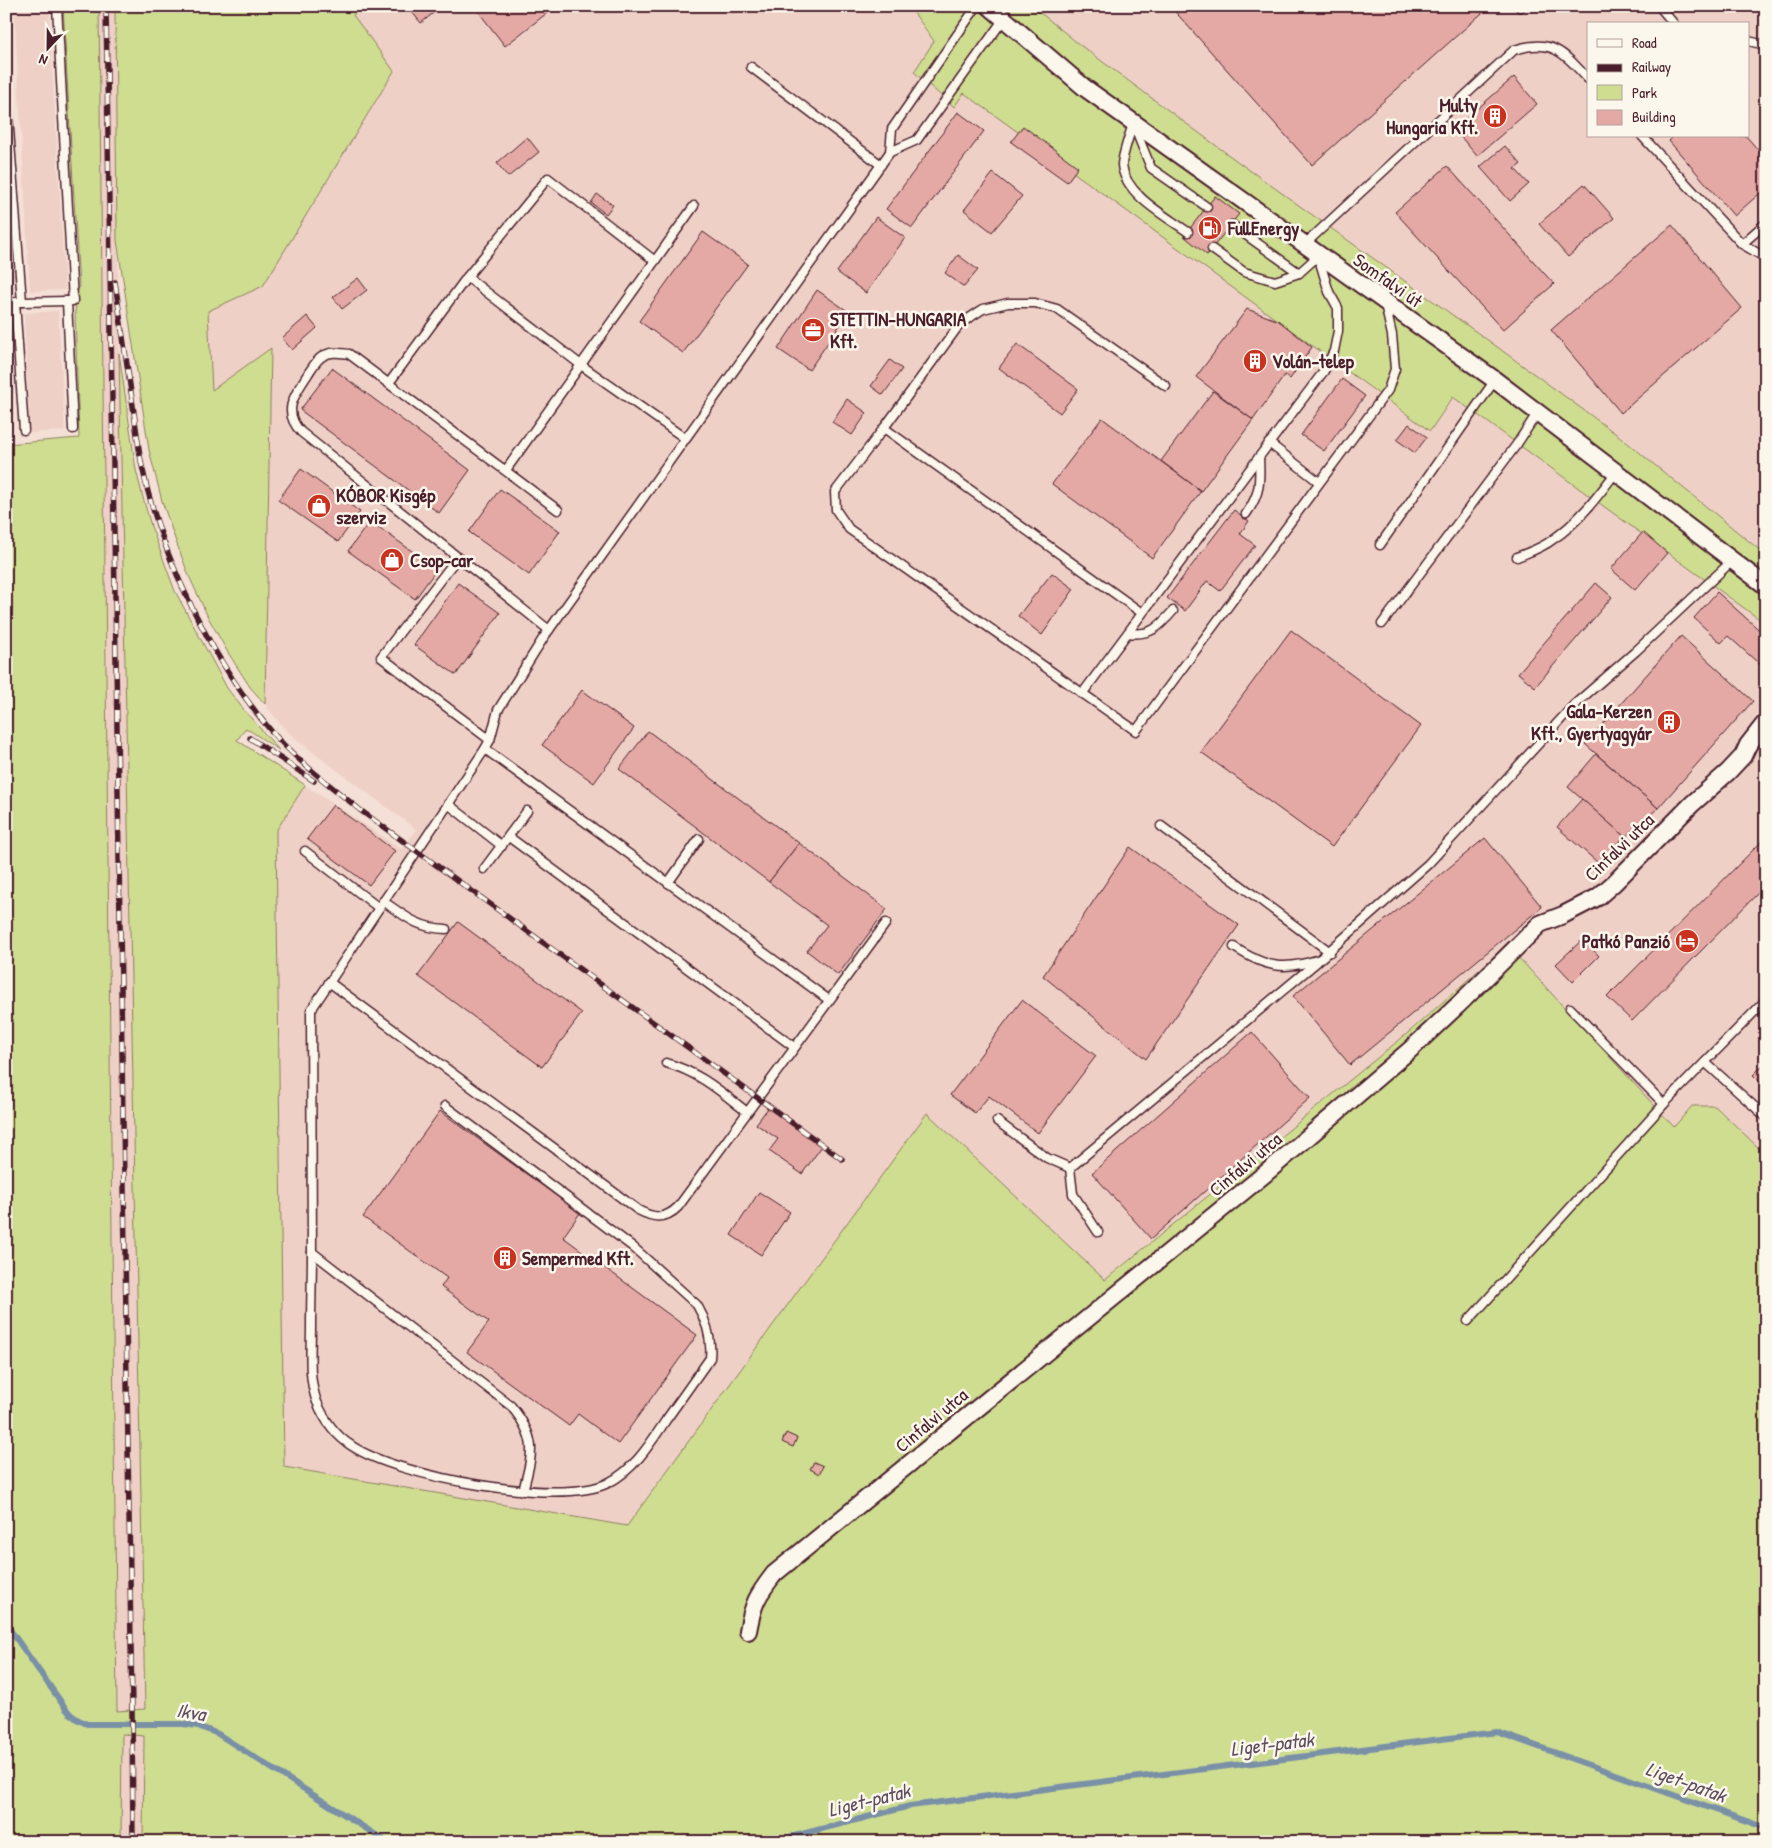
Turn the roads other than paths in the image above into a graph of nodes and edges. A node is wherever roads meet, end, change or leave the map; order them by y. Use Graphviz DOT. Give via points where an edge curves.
graph roads {
  1 [pos="57,6"];
  2 [pos="977,6"];
  3 [pos="989,6"];
  4 [pos="1659,6"];
  5 [pos="1003,20"];
  6 [pos="1672,22"];
  7 [pos="1750,41"];
  8 [pos="1766,45"];
  9 [pos="751,66"];
  10 [pos="1587,78"];
  11 [pos="6,89"];
  12 [pos="1133,124"];
  13 [pos="1644,138"];
  14 [pos="890,152"];
  15 [pos="881,165"];
  16 [pos="694,206"];
  17 [pos="1207,207"];
  18 [pos="1766,224"];
  19 [pos="1232,225"];
  20 [pos="1188,232"];
  21 [pos="1742,244"];
  22 [pos="1304,245"];
  23 [pos="1212,250"];
  24 [pos="1318,256"];
  25 [pos="1766,258"];
  26 [pos="655,261"];
  27 [pos="1299,273"];
  28 [pos="467,277"];
  29 [pos="67,301"];
  30 [pos="22,302"];
  31 [pos="1384,302"];
  32 [pos="581,365"];
  33 [pos="1496,380"];
  34 [pos="389,383"];
  35 [pos="1166,386"];
  36 [pos="1538,412"];
  37 [pos="884,428"];
  38 [pos="73,429"];
  39 [pos="24,430"];
  40 [pos="686,438"];
  41 [pos="1268,443"];
  42 [pos="1258,457"];
  43 [pos="506,470"];
  44 [pos="1616,472"];
  45 [pos="1318,482"];
  46 [pos="558,510"];
  47 [pos="1246,514"];
  48 [pos="1380,545"];
  49 [pos="1517,556"];
  50 [pos="458,558"];
  51 [pos="1733,560"];
  52 [pos="1766,586"];
  53 [pos="1173,611"];
  54 [pos="1142,613"];
  55 [pos="1382,624"];
  56 [pos="550,630"];
  57 [pos="1128,633"];
  58 [pos="1082,694"];
  59 [pos="1766,722"];
  60 [pos="490,740"];
  61 [pos="485,749"];
  62 [pos="448,804"];
  63 [pos="527,811"];
  64 [pos="1161,826"];
  65 [pos="509,837"];
  66 [pos="699,839"];
  67 [pos="502,846"];
  68 [pos="305,851"];
  69 [pos="484,869"];
  70 [pos="668,883"];
  71 [pos="381,905"];
  72 [pos="886,924"];
  73 [pos="446,929"];
  74 [pos="1234,948"];
  75 [pos="1330,952"];
  76 [pos="1320,959"];
  77 [pos="329,982"];
  78 [pos="829,1000"];
  79 [pos="1766,1000"];
  80 [pos="1570,1008"];
  81 [pos="794,1047"];
  82 [pos="666,1062"];
  83 [pos="1706,1063"];
  84 [pos="1664,1104"];
  85 [pos="445,1106"];
  86 [pos="747,1112"];
  87 [pos="1766,1117"];
  88 [pos="997,1122"];
  89 [pos="1070,1168"];
  90 [pos="1098,1232"];
  91 [pos="312,1252"];
  92 [pos="1468,1321"];
  93 [pos="523,1491"];
  94 [pos="748,1631"];
  1 -- 29 [label="lane" via="73,301"];
  2 -- 14 [label="lane" via="892,129"];
  3 -- 5 [label="street, Somfalvi út"];
  4 -- 6 [label="lane"];
  5 -- 12 [label="street, Somfalvi út"];
  5 -- 14 [label="lane" via="917,140"];
  7 -- 8 [label="lane"];
  9 -- 15 [label="lane"];
  10 -- 22 [label="lane" via="1567,56 1542,44 1514,50"];
  11 -- 30 [label="lane"];
  12 -- 17 [label="lane" via="1151,168"];
  12 -- 20 [label="lane" via="1122,164 1128,183 1143,200"];
  12 -- 22 [label="street, Somfalvi út"];
  13 -- 21 [label="lane"];
  14 -- 15 [label="lane"];
  15 -- 40 [label="lane"];
  16 -- 26 [label="lane"];
  18 -- 21 [label="lane"];
  19 -- 27 [label="lane"];
  21 -- 25 [label="lane"];
  22 -- 24 [label="street, Somfalvi út"];
  23 -- 27 [label="lane" via="1244,272 1275,280"];
  24 -- 27 [label="lane"];
  24 -- 31 [label="street, Somfalvi út"];
  24 -- 41 [label="lane" via="1329,292 1338,308 1334,352 1324,371"];
  26 -- 28 [label="lane" via="548,178"];
  26 -- 32 [label="lane"];
  28 -- 32 [label="lane"];
  28 -- 34 [label="lane"];
  29 -- 30 [label="lane"];
  29 -- 38 [label="lane"];
  30 -- 39 [label="lane" via="15,302"];
  31 -- 33 [label="street, Somfalvi út"];
  31 -- 45 [label="lane" via="1396,368 1388,390"];
  32 -- 40 [label="lane"];
  32 -- 43 [label="lane"];
  33 -- 36 [label="street, Somfalvi út"];
  33 -- 48 [label="lane"];
  34 -- 43 [label="lane"];
  34 -- 50 [label="lane" via="349,354 331,352 322,356 296,393 290,411 294,426"];
  35 -- 37 [label="lane" via="1057,308 1035,303 1008,303 983,309 960,324"];
  36 -- 44 [label="street, Somfalvi út"];
  36 -- 55 [label="lane"];
  37 -- 54 [label="lane"];
  37 -- 58 [label="lane" via="835,492 836,510 849,529"];
  40 -- 56 [label="lane"];
  41 -- 42 [label="lane"];
  41 -- 45 [label="lane"];
  42 -- 47 [label="lane" via="1258,494"];
  42 -- 54 [label="lane"];
  43 -- 46 [label="lane"];
  44 -- 49 [label="lane" via="1594,501 1562,533 1539,548"];
  44 -- 51 [label="street, Somfalvi út"];
  45 -- 58 [label="lane" via="1136,731"];
  50 -- 56 [label="lane"];
  50 -- 60 [label="lane" via="381,657"];
  51 -- 52 [label="street, Somfalvi út"];
  51 -- 75 [label="lane" via="1574,705 1428,864"];
  53 -- 57 [label="lane" via="1146,633"];
  54 -- 57 [label="lane"];
  56 -- 60 [label="lane" via="498,710"];
  57 -- 58 [label="lane"];
  59 -- 94 [label="street, Cinfalvi utca" via="1728,772 1598,897 1540,924 1411,1049 1266,1173 774,1574 752,1609"];
  60 -- 61 [label="lane"];
  61 -- 62 [label="lane"];
  61 -- 70 [label="lane"];
  62 -- 67 [label="lane"];
  62 -- 71 [label="lane"];
  63 -- 65 [label="lane"];
  64 -- 75 [label="lane"];
  65 -- 67 [label="lane"];
  65 -- 81 [label="lane"];
  66 -- 70 [label="lane"];
  67 -- 69 [label="lane"];
  68 -- 71 [label="lane"];
  70 -- 78 [label="lane"];
  71 -- 73 [label="lane" via="425,927"];
  71 -- 77 [label="lane"];
  72 -- 78 [label="lane"];
  74 -- 76 [label="lane" via="1252,959 1284,967"];
  75 -- 76 [label="lane"];
  76 -- 89 [label="lane"];
  77 -- 86 [label="lane" via="638,1210 656,1218 672,1214"];
  77 -- 91 [label="lane" via="314,1003 310,1020"];
  78 -- 81 [label="lane"];
  79 -- 83 [label="lane"];
  80 -- 84 [label="lane"];
  81 -- 86 [label="lane"];
  82 -- 86 [label="lane" via="701,1077"];
  83 -- 84 [label="lane"];
  83 -- 87 [label="lane"];
  84 -- 92 [label="lane"];
  85 -- 93 [label="lane" via="633,1247 697,1305 704,1316 711,1345 710,1358 629,1468 609,1482 586,1490"];
  88 -- 89 [label="lane" via="1047,1158"];
  89 -- 90 [label="lane" via="1073,1194"];
  91 -- 93 [label="lane" via="511,1406 523,1420 532,1445"];
  91 -- 93 [label="lane" via="312,1377 317,1402 338,1435 364,1454 422,1474"];
}
